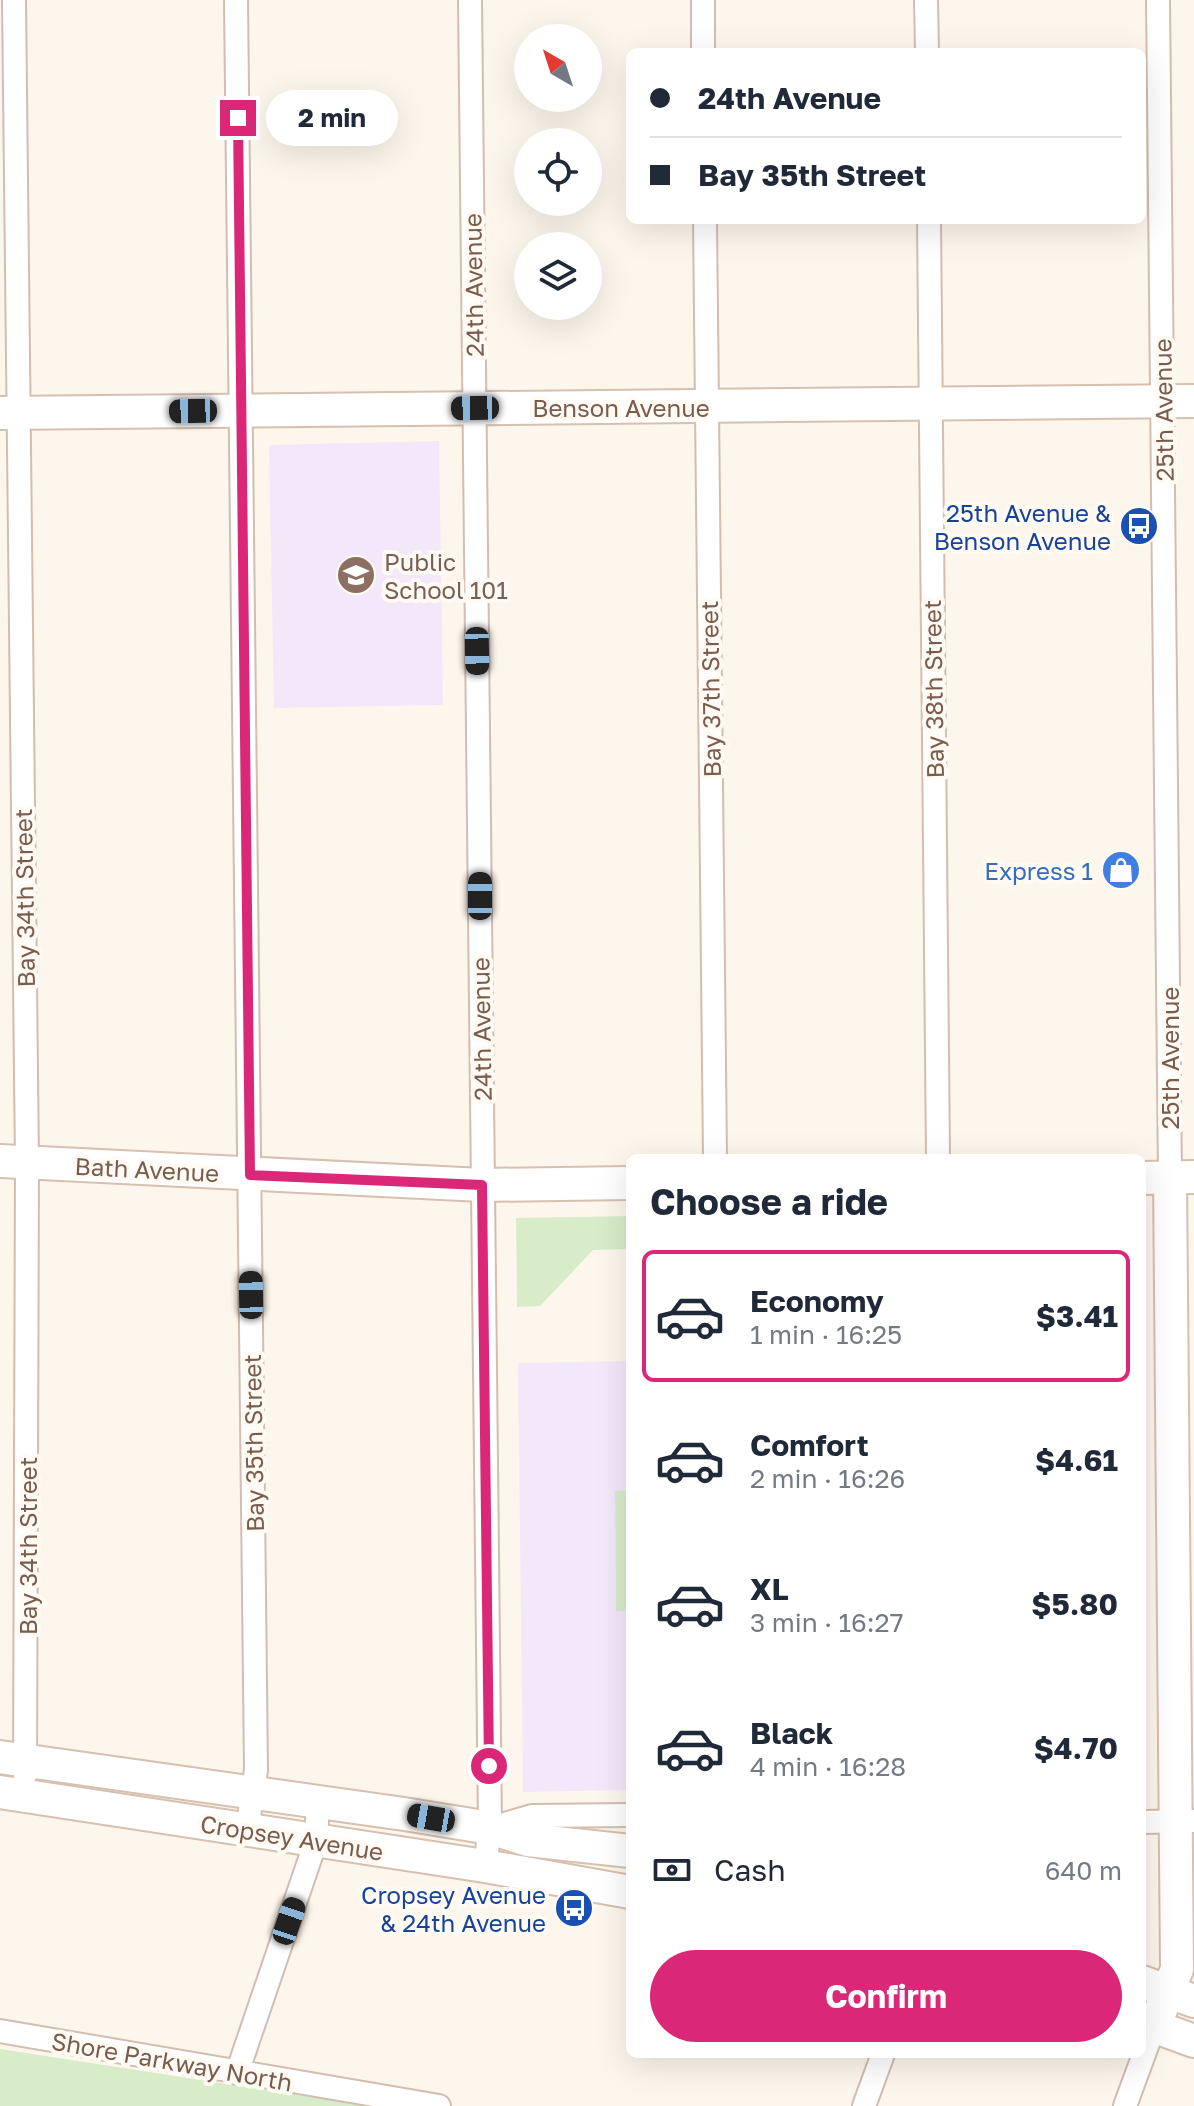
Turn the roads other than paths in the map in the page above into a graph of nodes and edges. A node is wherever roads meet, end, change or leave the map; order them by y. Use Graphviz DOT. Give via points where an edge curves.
graph roads {
  1 [pos="14,0"];
  2 [pos="236,0"];
  3 [pos="470,0"];
  4 [pos="703,0"];
  5 [pos="926,0"];
  6 [pos="1158,0"];
  7 [pos="703,48"];
  8 [pos="927,48"];
  9 [pos="705,224"];
  10 [pos="929,224"];
  11 [pos="1178,401"];
  12 [pos="931,404"];
  13 [pos="707,406"];
  14 [pos="475,408"];
  15 [pos="242,410"];
  16 [pos="10,413"];
  17 [pos="715,1154"];
  18 [pos="938,1154"];
  19 [pos="13,1162"];
  20 [pos="250,1175"];
  21 [pos="1169,1177"];
  22 [pos="626,1183"];
  23 [pos="482,1185"];
  24 [pos="14,1759"];
  25 [pos="253,1791"];
  26 [pos="11,1794"];
  27 [pos="318,1801"];
  28 [pos="626,1815"];
  29 [pos="1185,1821"];
  30 [pos="1146,1822"];
  31 [pos="490,1828"];
  32 [pos="247,1830"];
  33 [pos="316,1841"];
  34 [pos="626,1851"];
  35 [pos="485,1866"];
  36 [pos="626,1891"];
  37 [pos="1168,1991"];
  38 [pos="1148,2024"];
  39 [pos="0,2031"];
  40 [pos="1194,2041"];
  41 [pos="882,2058"];
  42 [pos="1138,2058"];
  43 [pos="237,2073"];
  44 [pos="439,2106"];
  45 [pos="864,2106"];
  46 [pos="1125,2106"];
  1 -- 16 [label="street, Bay 34th Street"];
  2 -- 15 [label="street, Bay 35th Street"];
  3 -- 14 [label="street, 24th Avenue"];
  4 -- 7 [label="street"];
  5 -- 8 [label="street"];
  6 -- 11 [label="street, 25th Avenue"];
  9 -- 13 [label="street, Bay 37th Street"];
  10 -- 12 [label="street, Bay 38th Street"];
  11 -- 12 [label="street, Benson Avenue"];
  11 -- 21 [label="street, 25th Avenue"];
  12 -- 13 [label="street, Benson Avenue"];
  12 -- 18 [label="street, Bay 38th Street"];
  13 -- 14 [label="street, Benson Avenue"];
  13 -- 17 [label="street, Bay 37th Street"];
  14 -- 15 [label="street, Benson Avenue"];
  14 -- 23 [label="street, 24th Avenue"];
  15 -- 16 [label="street, Benson Avenue"];
  15 -- 20 [label="street, Bay 35th Street"];
  16 -- 19 [label="street, Bay 34th Street"];
  19 -- 20 [label="street, Bath Avenue"];
  19 -- 24 [label="street, Bay 34th Street"];
  20 -- 23 [label="street, Bath Avenue"];
  20 -- 25 [label="street, Bay 35th Street"];
  21 -- 29 [label="street, 25th Avenue"];
  22 -- 23 [label="street, Bath Avenue"];
  23 -- 31 [label="street, 24th Avenue"];
  24 -- 25 [label="street, Cropsey Avenue"];
  24 -- 26 [label="street, Bay 34th Street"];
  25 -- 27 [label="street, Cropsey Avenue"];
  25 -- 32 [label="street, Bay 35th Street"];
  26 -- 32 [label="street, Cropsey Avenue"];
  27 -- 31 [label="street, Cropsey Avenue"];
  27 -- 33 [label="street"];
  28 -- 31 [label="street" via="532,1816"];
  29 -- 30 [label="street"];
  29 -- 37 [label="street, 25th Avenue" via="1177,1969"];
  31 -- 34 [label="street, Cropsey Avenue" via="528,1840"];
  31 -- 35 [label="street, 24th Avenue"];
  32 -- 33 [label="street, Cropsey Avenue"];
  33 -- 35 [label="street, Cropsey Avenue"];
  33 -- 43 [label="street"];
  35 -- 36 [label="street, Cropsey Avenue"];
  37 -- 38 [label="street, 25th Avenue"];
  38 -- 40 [label="street"];
  39 -- 43 [label="street, Shore Parkway North"];
  41 -- 45 [label="street"];
  42 -- 46 [label="street, 25th Avenue"];
  43 -- 44 [label="street, Shore Parkway North"];
}
